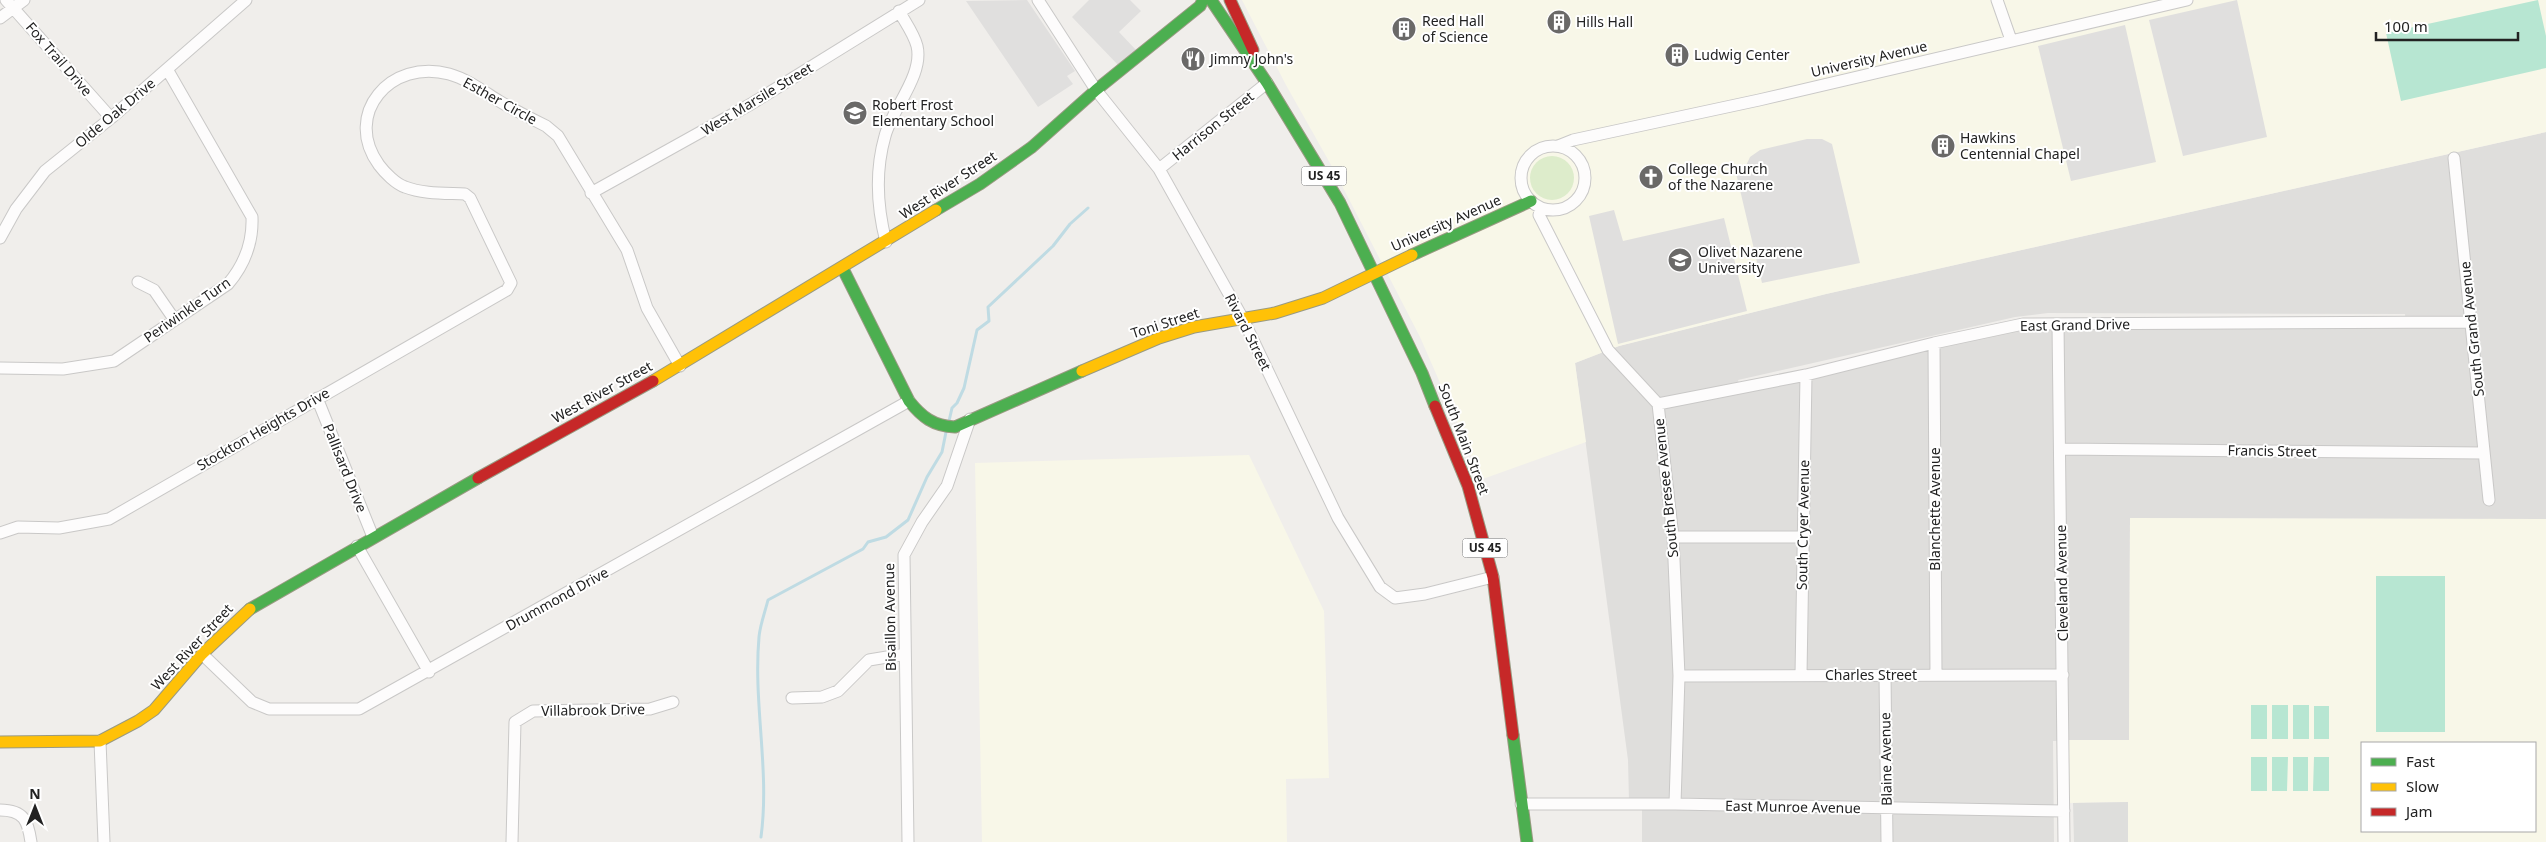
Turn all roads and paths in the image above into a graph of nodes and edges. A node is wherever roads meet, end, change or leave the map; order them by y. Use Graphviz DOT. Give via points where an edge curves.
graph roads {
  1 [pos="24,0"];
  2 [pos="246,0"];
  3 [pos="919,0"];
  4 [pos="1038,0"];
  5 [pos="1211,0"];
  6 [pos="1230,0"];
  7 [pos="1997,0"];
  8 [pos="2132,0"];
  9 [pos="2187,0"];
  10 [pos="1199,2"];
  11 [pos="10,4"];
  12 [pos="1218,10"];
  13 [pos="899,12"];
  14 [pos="2135,12"];
  15 [pos="0,18"];
  16 [pos="2011,40"];
  17 [pos="167,68"];
  18 [pos="1267,83"];
  19 [pos="1096,90"];
  20 [pos="111,118"];
  21 [pos="1558,146"];
  22 [pos="2454,158"];
  23 [pos="1159,169"];
  24 [pos="592,193"];
  25 [pos="1536,205"];
  26 [pos="0,238"];
  27 [pos="886,242"];
  28 [pos="843,269"];
  29 [pos="1373,272"];
  30 [pos="138,282"];
  31 [pos="511,283"];
  32 [pos="174,319"];
  33 [pos="1243,319"];
  34 [pos="2471,322"];
  35 [pos="2058,324"];
  36 [pos="1934,343"];
  37 [pos="680,366"];
  38 [pos="0,368"];
  39 [pos="1806,375"];
  40 [pos="317,398"];
  41 [pos="909,401"];
  42 [pos="1658,404"];
  43 [pos="970,419"];
  44 [pos="2060,449"];
  45 [pos="2484,453"];
  46 [pos="2489,500"];
  47 [pos="0,533"];
  48 [pos="372,537"];
  49 [pos="1673,537"];
  50 [pos="1803,537"];
  51 [pos="357,546"];
  52 [pos="1493,577"];
  53 [pos="202,654"];
  54 [pos="905,654"];
  55 [pos="428,672"];
  56 [pos="2063,674"];
  57 [pos="1801,675"];
  58 [pos="1886,675"];
  59 [pos="1936,675"];
  60 [pos="1679,676"];
  61 [pos="792,698"];
  62 [pos="673,702"];
  63 [pos="100,741"];
  64 [pos="0,742"];
  65 [pos="1521,804"];
  66 [pos="1675,804"];
  67 [pos="1887,809"];
  68 [pos="0,810"];
  69 [pos="2064,811"];
  70 [pos="30,842"];
  71 [pos="104,842"];
  72 [pos="512,842"];
  73 [pos="908,842"];
  74 [pos="1527,842"];
  75 [pos="1887,842"];
  76 [pos="2064,842"];
  1 -- 11 [label="street"];
  2 -- 17 [label="street, Olde Oak Drive"];
  3 -- 13 [label="street, West Marsile Street"];
  4 -- 19 [label="street, Rivard Street"];
  5 -- 12 [label="street, South Main Street / US 45"];
  6 -- 18 [label="street, South Main Street / US 45"];
  7 -- 16 [label="street"];
  8 -- 14 [label="street"];
  9 -- 14 [label="street, University Avenue"];
  10 -- 12 [label="street, West River Street"];
  10 -- 19 [label="street, West River Street"];
  11 -- 15 [label="street"];
  11 -- 20 [label="street, Fox Trail Drive"];
  12 -- 18 [label="street, South Main Street / US 45"];
  13 -- 24 [label="street, West Marsile Street" via="750,104"];
  13 -- 27 [label="street" via="917,47 914,74 885,134 879,162 879,216"];
  14 -- 16 [label="street, University Avenue"];
  16 -- 21 [label="street, University Avenue"];
  17 -- 20 [label="street, Olde Oak Drive"];
  17 -- 32 [label="street, Periwinkle Turn" via="252,216 252,233 242,266 228,284"];
  18 -- 23 [label="street, Harrison Street"];
  18 -- 29 [label="street, South Main Street / US 45" via="1340,203"];
  19 -- 23 [label="street, Rivard Street"];
  19 -- 27 [label="street, West River Street" via="1032,147 980,184"];
  20 -- 26 [label="street, Olde Oak Drive" via="45,171 16,209"];
  21 -- 25 [label="street, University Avenue" via="1538,149 1524,164 1521,184"];
  21 -- 25 [label="street, University Avenue" via="1580,161 1585,176 1584,186 1572,204 1562,208"];
  22 -- 34 [label="street, South Grand Avenue"];
  23 -- 33 [label="street, Rivard Street"];
  24 -- 31 [label="street, Esther Circle" via="558,136 471,84 448,74 425,72 388,83 374,98 367,114 366,134 370,153 383,172 404,187 465,194 470,198"];
  24 -- 37 [label="street" via="627,250 646,308"];
  25 -- 29 [label="street, University Avenue"];
  25 -- 42 [label="street, South Bresee Avenue" via="1608,350"];
  27 -- 28 [label="street, West River Street"];
  28 -- 37 [label="street, West River Street"];
  28 -- 41 [label="street"];
  29 -- 33 [label="street, Toni Street" via="1323,298"];
  29 -- 52 [label="street, South Main Street / US 45" via="1444,425 1468,486"];
  30 -- 32 [label="street" via="154,290"];
  31 -- 40 [label="street, Stockton Heights Drive" via="507,290"];
  32 -- 38 [label="street, Periwinkle Turn" via="114,361 63,369"];
  33 -- 43 [label="street, Toni Street" via="1194,326 1159,338"];
  33 -- 52 [label="street, Rivard Street" via="1338,518 1380,587 1395,598"];
  34 -- 35 [label="street, East Grand Drive"];
  34 -- 45 [label="street, South Grand Avenue"];
  35 -- 36 [label="street, East Grand Drive" via="2023,324"];
  35 -- 44 [label="street, Cleveland Avenue"];
  36 -- 39 [label="street, East Grand Drive"];
  36 -- 59 [label="street, Blanchette Avenue"];
  37 -- 48 [label="street, West River Street"];
  39 -- 42 [label="street, East Grand Drive"];
  39 -- 50 [label="street, South Cryer Avenue"];
  40 -- 47 [label="street, Stockton Heights Drive" via="109,519 59,528 18,527"];
  40 -- 48 [label="street, Pallisard Drive"];
  41 -- 43 [label="street" via="923,418 942,427 959,425"];
  41 -- 55 [label="street, Drummond Drive"];
  42 -- 49 [label="street, South Bresee Avenue"];
  43 -- 54 [label="street, Bisaillon Avenue" via="948,486 922,522 904,555"];
  44 -- 45 [label="street, Francis Street"];
  44 -- 56 [label="street, Cleveland Avenue"];
  45 -- 46 [label="street, South Grand Avenue"];
  48 -- 51 [label="street, West River Street"];
  49 -- 50 [label="street"];
  49 -- 60 [label="street, South Bresee Avenue"];
  50 -- 57 [label="street, South Cryer Avenue"];
  51 -- 53 [label="street, West River Street" via="243,613"];
  51 -- 55 [label="street"];
  52 -- 65 [label="street, South Main Street / US 45"];
  53 -- 55 [label="street, Drummond Drive" via="252,702 269,709 359,709"];
  53 -- 63 [label="street, West River Street" via="154,710"];
  54 -- 61 [label="street" via="869,660 838,691 822,697"];
  54 -- 73 [label="street, Bisaillon Avenue"];
  56 -- 59 [label="street, Charles Street"];
  56 -- 69 [label="street, Cleveland Avenue"];
  57 -- 58 [label="street, Charles Street"];
  57 -- 60 [label="street, Charles Street"];
  58 -- 59 [label="street, Charles Street"];
  58 -- 67 [label="street, Blaine Avenue"];
  60 -- 66 [label="street, South Bresee Avenue"];
  62 -- 72 [label="street, Villabrook Drive" via="650,709 532,711 515,722"];
  63 -- 64 [label="street, West River Street"];
  63 -- 71 [label="street"];
  65 -- 66 [label="street, East Munroe Avenue"];
  65 -- 74 [label="street, South Main Street / US 45"];
  66 -- 67 [label="street, East Munroe Avenue"];
  67 -- 69 [label="street, East Munroe Avenue"];
  67 -- 75 [label="street, Blaine Avenue"];
  68 -- 70 [label="street" via="10,810 25,819 29,824"];
  69 -- 76 [label="street, Cleveland Avenue"];
}
